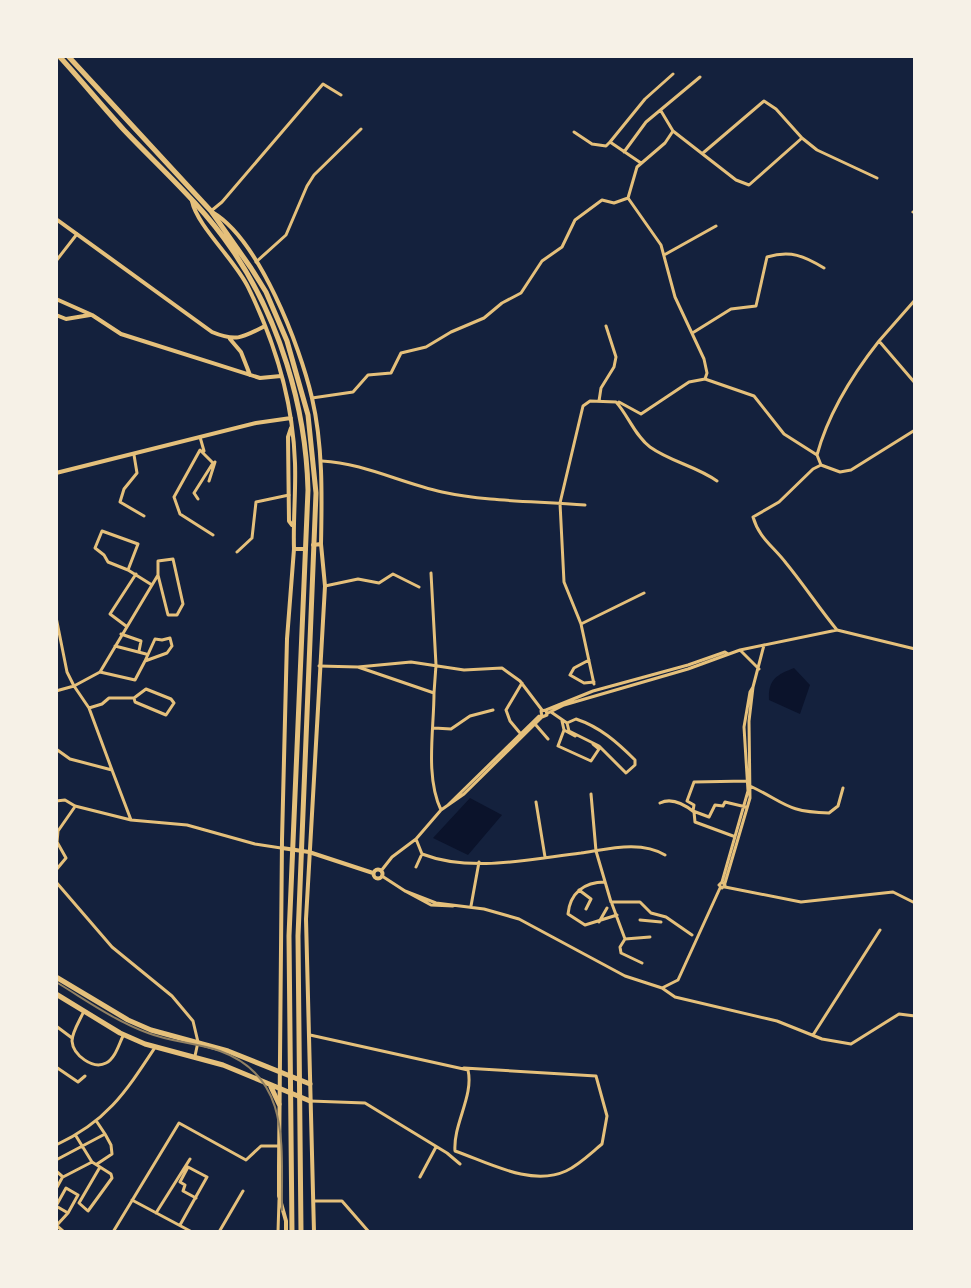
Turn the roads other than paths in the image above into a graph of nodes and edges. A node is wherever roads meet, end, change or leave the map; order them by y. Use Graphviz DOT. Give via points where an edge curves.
graph roads {
  1 [pos="59,56"];
  2 [pos="68,56"];
  3 [pos="673,74"];
  4 [pos="700,77"];
  5 [pos="341,95"];
  6 [pos="661,111"];
  7 [pos="361,129"];
  8 [pos="673,131"];
  9 [pos="574,132"];
  10 [pos="802,138"];
  11 [pos="610,142"];
  12 [pos="624,152"];
  13 [pos="703,153"];
  14 [pos="641,163"];
  15 [pos="877,178"];
  16 [pos="180,182"];
  17 [pos="628,198"];
  18 [pos="191,200"];
  19 [pos="211,211"];
  20 [pos="56,219"];
  21 [pos="716,226"];
  22 [pos="77,234"];
  23 [pos="664,255"];
  24 [pos="56,261"];
  25 [pos="256,262"];
  26 [pos="824,268"];
  27 [pos="56,299"];
  28 [pos="915,300"];
  29 [pos="56,315"];
  30 [pos="92,315"];
  31 [pos="265,326"];
  32 [pos="606,326"];
  33 [pos="693,332"];
  34 [pos="230,339"];
  35 [pos="879,341"];
  36 [pos="250,375"];
  37 [pos="281,376"];
  38 [pos="705,379"];
  39 [pos="915,383"];
  40 [pos="312,398"];
  41 [pos="599,401"];
  42 [pos="616,402"];
  43 [pos="291,418"];
  44 [pos="915,430"];
  45 [pos="199,437"];
  46 [pos="200,450"];
  47 [pos="134,453"];
  48 [pos="817,455"];
  49 [pos="320,461"];
  50 [pos="821,465"];
  51 [pos="56,473"];
  52 [pos="209,481"];
  53 [pos="717,481"];
  54 [pos="292,495"];
  55 [pos="198,499"];
  56 [pos="560,503"];
  57 [pos="585,505"];
  58 [pos="144,516"];
  59 [pos="213,535"];
  60 [pos="321,544"];
  61 [pos="313,545"];
  62 [pos="294,549"];
  63 [pos="237,552"];
  64 [pos="308,553"];
  65 [pos="128,570"];
  66 [pos="431,573"];
  67 [pos="136,574"];
  68 [pos="158,575"];
  69 [pos="152,585"];
  70 [pos="325,586"];
  71 [pos="419,587"];
  72 [pos="644,593"];
  73 [pos="56,617"];
  74 [pos="581,624"];
  75 [pos="126,626"];
  76 [pos="837,630"];
  77 [pos="121,634"];
  78 [pos="764,644"];
  79 [pos="115,646"];
  80 [pos="915,649"];
  81 [pos="740,650"];
  82 [pos="139,652"];
  83 [pos="148,654"];
  84 [pos="589,660"];
  85 [pos="145,661"];
  86 [pos="436,665"];
  87 [pos="319,666"];
  88 [pos="358,667"];
  89 [pos="759,669"];
  90 [pos="100,672"];
  91 [pos="522,683"];
  92 [pos="594,683"];
  93 [pos="74,686"];
  94 [pos="56,691"];
  95 [pos="596,692"];
  96 [pos="434,693"];
  97 [pos="134,698"];
  98 [pos="89,708"];
  99 [pos="493,710"];
  100 [pos="545,713"];
  101 [pos="564,722"];
  102 [pos="535,724"];
  103 [pos="434,728"];
  104 [pos="564,730"];
  105 [pos="522,735"];
  106 [pos="548,739"];
  107 [pos="56,749"];
  108 [pos="112,770"];
  109 [pos="749,783"];
  110 [pos="843,788"];
  111 [pos="591,794"];
  112 [pos="56,801"];
  113 [pos="536,802"];
  114 [pos="660,803"];
  115 [pos="75,806"];
  116 [pos="746,807"];
  117 [pos="441,810"];
  118 [pos="131,820"];
  119 [pos="57,830"];
  120 [pos="735,837"];
  121 [pos="416,839"];
  122 [pos="282,848"];
  123 [pos="596,851"];
  124 [pos="309,852"];
  125 [pos="422,854"];
  126 [pos="665,855"];
  127 [pos="545,857"];
  128 [pos="479,862"];
  129 [pos="416,867"];
  130 [pos="56,870"];
  131 [pos="381,874"];
  132 [pos="56,882"];
  133 [pos="605,882"];
  134 [pos="723,885"];
  135 [pos="579,890"];
  136 [pos="611,902"];
  137 [pos="915,903"];
  138 [pos="471,908"];
  139 [pos="607,908"];
  140 [pos="586,909"];
  141 [pos="617,915"];
  142 [pos="660,915"];
  143 [pos="640,920"];
  144 [pos="599,922"];
  145 [pos="880,930"];
  146 [pos="692,935"];
  147 [pos="650,937"];
  148 [pos="625,939"];
  149 [pos="642,963"];
  150 [pos="56,977"];
  151 [pos="662,988"];
  152 [pos="59,996"];
  153 [pos="56,1006"];
  154 [pos="84,1011"];
  155 [pos="915,1016"];
  156 [pos="56,1026"];
  157 [pos="124,1035"];
  158 [pos="310,1035"];
  159 [pos="813,1035"];
  160 [pos="174,1037"];
  161 [pos="72,1038"];
  162 [pos="198,1042"];
  163 [pos="213,1046"];
  164 [pos="155,1048"];
  165 [pos="169,1051"];
  166 [pos="228,1051"];
  167 [pos="195,1057"];
  168 [pos="209,1060"];
  169 [pos="223,1065"];
  170 [pos="56,1067"];
  171 [pos="464,1068"];
  172 [pos="280,1073"];
  173 [pos="85,1076"];
  174 [pos="310,1084"];
  175 [pos="269,1085"];
  176 [pos="280,1089"];
  177 [pos="310,1101"];
  178 [pos="279,1104"];
  179 [pos="97,1122"];
  180 [pos="105,1134"];
  181 [pos="76,1136"];
  182 [pos="56,1145"];
  183 [pos="82,1146"];
  184 [pos="279,1146"];
  185 [pos="436,1147"];
  186 [pos="190,1159"];
  187 [pos="56,1160"];
  188 [pos="460,1164"];
  189 [pos="96,1165"];
  190 [pos="56,1171"];
  191 [pos="62,1177"];
  192 [pos="420,1177"];
  193 [pos="56,1189"];
  194 [pos="243,1191"];
  195 [pos="279,1196"];
  196 [pos="196,1198"];
  197 [pos="132,1200"];
  198 [pos="314,1201"];
  199 [pos="68,1213"];
  200 [pos="156,1213"];
  201 [pos="56,1225"];
  202 [pos="180,1225"];
  203 [pos="64,1232"];
  204 [pos="113,1232"];
  205 [pos="191,1232"];
  206 [pos="219,1232"];
  207 [pos="278,1232"];
  208 [pos="286,1232"];
  209 [pos="292,1232"];
  210 [pos="301,1232"];
  211 [pos="314,1232"];
  212 [pos="369,1232"];
  1 -- 16 [label="main road"];
  2 -- 16 [label="main road"];
  3 -- 11 [label="street"];
  4 -- 6 [label="street"];
  5 -- 19 [label="street" via="323,84"];
  6 -- 8 [label="street"];
  6 -- 12 [label="street"];
  7 -- 25 [label="street" via="314,175 286,235"];
  8 -- 13 [label="street"];
  8 -- 14 [label="street"];
  9 -- 11 [label="street" via="597,146"];
  10 -- 13 [label="street" via="749,185"];
  10 -- 13 [label="street" via="764,101"];
  10 -- 15 [label="street"];
  11 -- 12 [label="street"];
  12 -- 14 [label="street"];
  14 -- 17 [label="street"];
  16 -- 18 [label="main road"];
  16 -- 19 [label="main road"];
  17 -- 23 [label="street"];
  17 -- 40 [label="street" via="602,200 575,220 562,247 542,261 527,287 484,318 426,347 401,353 391,373 368,375 353,392"];
  18 -- 31 [label="street" via="194,212 247,284"];
  18 -- 64 [label="main road" via="255,285 288,372 306,451"];
  19 -- 25 [label="street"];
  19 -- 61 [label="main road" via="266,292 295,366 311,439"];
  20 -- 22 [label="street"];
  21 -- 23 [label="street"];
  22 -- 24 [label="street"];
  22 -- 34 [label="street" via="212,332"];
  23 -- 33 [label="street" via="675,297"];
  25 -- 40 [label="street" via="283,313"];
  26 -- 33 [label="street" via="800,254 767,257 756,306 731,309"];
  27 -- 30 [label="street"];
  28 -- 35 [label="street"];
  29 -- 30 [label="street"];
  30 -- 36 [label="street" via="121,334"];
  31 -- 34 [label="street"];
  31 -- 37 [label="street"];
  32 -- 41 [label="street" via="616,357"];
  33 -- 38 [label="street"];
  34 -- 36 [label="street"];
  35 -- 39 [label="street"];
  35 -- 48 [label="street" via="845,392"];
  36 -- 37 [label="street"];
  37 -- 43 [label="street"];
  38 -- 42 [label="street" via="689,382 641,414"];
  38 -- 48 [label="street" via="754,396 784,434"];
  40 -- 49 [label="street"];
  41 -- 42 [label="street"];
  41 -- 56 [label="street" via="583,406"];
  42 -- 53 [label="street" via="649,446"];
  43 -- 45 [label="street"];
  43 -- 54 [label="street" via="296,466"];
  44 -- 50 [label="street" via="851,470"];
  45 -- 46 [label="street"];
  45 -- 47 [label="street"];
  45 -- 52 [label="street" via="203,451 214,461"];
  46 -- 55 [label="street" via="213,461 194,493"];
  46 -- 59 [label="street" via="174,497 180,514"];
  47 -- 51 [label="street"];
  47 -- 58 [label="street" via="137,473 120,502"];
  48 -- 50 [label="street"];
  49 -- 56 [label="street" via="441,492"];
  49 -- 60 [label="street"];
  50 -- 76 [label="street" via="753,517 757,531"];
  54 -- 62 [label="street"];
  54 -- 63 [label="street" via="256,502 252,538"];
  56 -- 57 [label="street"];
  56 -- 74 [label="street" via="564,582"];
  60 -- 61 [label="street"];
  60 -- 70 [label="street"];
  61 -- 64 [label="main road"];
  62 -- 64 [label="street"];
  62 -- 122 [label="street"];
  64 -- 209 [label="main road" via="289,936"];
  64 -- 210 [label="main road" via="298,936"];
  65 -- 65 [label="street" via="96,550 102,531 138,544"];
  65 -- 67 [label="street"];
  66 -- 86 [label="street"];
  67 -- 69 [label="street"];
  67 -- 75 [label="street" via="110,614"];
  68 -- 68 [label="street" via="158,561 173,559 183,604 177,615 168,615"];
  68 -- 69 [label="street"];
  69 -- 75 [label="street"];
  70 -- 71 [label="street" via="358,579 379,583 393,574"];
  70 -- 87 [label="street"];
  72 -- 74 [label="street"];
  73 -- 93 [label="street"];
  74 -- 84 [label="street"];
  75 -- 77 [label="street"];
  76 -- 78 [label="street"];
  76 -- 80 [label="street"];
  77 -- 79 [label="street"];
  77 -- 82 [label="street" via="141,641"];
  78 -- 81 [label="street"];
  78 -- 89 [label="street"];
  79 -- 82 [label="street"];
  79 -- 90 [label="street"];
  81 -- 89 [label="street"];
  81 -- 95 [label="street"];
  82 -- 83 [label="street"];
  83 -- 85 [label="street"];
  83 -- 85 [label="street" via="155,639 171,639 167,653"];
  84 -- 92 [label="street"];
  84 -- 92 [label="street" via="570,675"];
  85 -- 90 [label="street" via="133,681"];
  86 -- 88 [label="street"];
  86 -- 91 [label="street" via="502,668"];
  86 -- 96 [label="street"];
  87 -- 88 [label="street"];
  87 -- 124 [label="street"];
  88 -- 96 [label="street"];
  89 -- 109 [label="street" via="747,721"];
  90 -- 93 [label="street"];
  91 -- 100 [label="street"];
  91 -- 105 [label="street" via="506,710"];
  92 -- 95 [label="street"];
  93 -- 94 [label="street"];
  93 -- 98 [label="street"];
  95 -- 100 [label="street"];
  96 -- 103 [label="street"];
  97 -- 97 [label="street" via="146,689 174,703 166,715"];
  97 -- 98 [label="street" via="109,698"];
  98 -- 108 [label="street"];
  99 -- 103 [label="street" via="470,716 451,729"];
  100 -- 101 [label="street"];
  100 -- 102 [label="street"];
  100 -- 105 [label="street"];
  101 -- 101 [label="street" via="576,719 592,725 625,750 635,765 626,773"];
  101 -- 104 [label="street"];
  102 -- 105 [label="street"];
  102 -- 106 [label="street"];
  103 -- 117 [label="street" via="434,784"];
  104 -- 104 [label="street" via="558,746 591,761 599,749"];
  105 -- 117 [label="street"];
  107 -- 108 [label="street" via="70,759"];
  108 -- 118 [label="street"];
  109 -- 110 [label="street" via="796,811 829,813 838,806"];
  109 -- 116 [label="street"];
  109 -- 116 [label="street" via="694,782 687,801 693,811 709,817 715,805 725,802"];
  111 -- 123 [label="street"];
  112 -- 115 [label="street"];
  113 -- 127 [label="street"];
  114 -- 120 [label="street" via="683,804 694,812 695,822"];
  115 -- 118 [label="street"];
  115 -- 119 [label="street"];
  116 -- 120 [label="street"];
  117 -- 121 [label="street"];
  118 -- 122 [label="street" via="187,825"];
  119 -- 130 [label="street" via="66,858"];
  120 -- 134 [label="street"];
  121 -- 125 [label="street"];
  121 -- 131 [label="street" via="392,857"];
  122 -- 124 [label="street"];
  122 -- 172 [label="street"];
  123 -- 126 [label="street" via="650,847"];
  123 -- 127 [label="street"];
  123 -- 133 [label="street"];
  124 -- 131 [label="street" via="377,878"];
  124 -- 158 [label="street"];
  125 -- 128 [label="street"];
  125 -- 129 [label="street"];
  127 -- 128 [label="street"];
  128 -- 138 [label="street"];
  131 -- 138 [label="street" via="436,903"];
  132 -- 162 [label="street" via="118,953 172,996 193,1021"];
  133 -- 135 [label="street"];
  133 -- 136 [label="street"];
  134 -- 137 [label="street" via="801,902 893,892"];
  134 -- 151 [label="street" via="678,980"];
  135 -- 140 [label="street" via="591,899"];
  135 -- 144 [label="street" via="568,914 585,925"];
  136 -- 141 [label="street"];
  136 -- 142 [label="street" via="640,902"];
  138 -- 151 [label="street" via="519,919 625,976"];
  139 -- 144 [label="street"];
  141 -- 144 [label="street"];
  141 -- 148 [label="street"];
  142 -- 143 [label="street" via="661,925"];
  142 -- 146 [label="street"];
  145 -- 159 [label="street"];
  147 -- 148 [label="street"];
  148 -- 149 [label="street" via="621,953"];
  150 -- 160 [label="main road" via="128,1020"];
  151 -- 159 [label="street" via="671,995"];
  152 -- 153 [label="street"];
  152 -- 154 [label="main road"];
  154 -- 157 [label="main road"];
  154 -- 161 [label="street"];
  155 -- 159 [label="street" via="899,1014 851,1044"];
  156 -- 161 [label="street"];
  157 -- 161 [label="street" via="111,1059 100,1065 75,1052"];
  157 -- 164 [label="main road"];
  158 -- 171 [label="street"];
  158 -- 174 [label="street"];
  160 -- 162 [label="main road"];
  160 -- 165 [label="main road"];
  162 -- 163 [label="main road"];
  162 -- 167 [label="street"];
  163 -- 166 [label="main road"];
  163 -- 168 [label="main road"];
  164 -- 165 [label="main road"];
  164 -- 179 [label="street" via="125,1093"];
  165 -- 167 [label="main road"];
  166 -- 169 [label="main road"];
  166 -- 172 [label="main road"];
  167 -- 168 [label="main road"];
  168 -- 169 [label="main road"];
  169 -- 175 [label="main road"];
  170 -- 173 [label="street" via="78,1082"];
  171 -- 171 [label="street" via="596,1076 607,1116 602,1144 571,1168 552,1175 511,1172 455,1151 470,1074"];
  172 -- 174 [label="main road"];
  172 -- 176 [label="street"];
  174 -- 177 [label="street"];
  175 -- 176 [label="main road"];
  175 -- 178 [label="main road"];
  176 -- 177 [label="main road"];
  176 -- 178 [label="street"];
  177 -- 185 [label="street" via="365,1103"];
  177 -- 198 [label="street"];
  178 -- 184 [label="street"];
  179 -- 180 [label="street"];
  179 -- 181 [label="street"];
  180 -- 183 [label="street"];
  180 -- 189 [label="street" via="112,1154"];
  181 -- 182 [label="street"];
  181 -- 183 [label="street"];
  183 -- 187 [label="street"];
  183 -- 189 [label="street"];
  184 -- 195 [label="street"];
  184 -- 197 [label="street" via="261,1146 246,1160 179,1123"];
  185 -- 188 [label="street"];
  185 -- 192 [label="street"];
  186 -- 200 [label="street"];
  189 -- 189 [label="street" via="79,1203 88,1211 113,1175"];
  189 -- 191 [label="street"];
  190 -- 191 [label="street"];
  191 -- 193 [label="street"];
  194 -- 206 [label="street"];
  195 -- 207 [label="street"];
  195 -- 208 [label="street"];
  196 -- 196 [label="street" via="207,1177 188,1167 180,1182 183,1191"];
  196 -- 202 [label="street"];
  197 -- 200 [label="street"];
  197 -- 204 [label="street"];
  198 -- 211 [label="street"];
  198 -- 212 [label="street" via="342,1201"];
  199 -- 199 [label="street" via="78,1195 66,1188 56,1206"];
  199 -- 201 [label="street"];
  200 -- 202 [label="street"];
  201 -- 203 [label="street"];
  202 -- 205 [label="street"];
}
